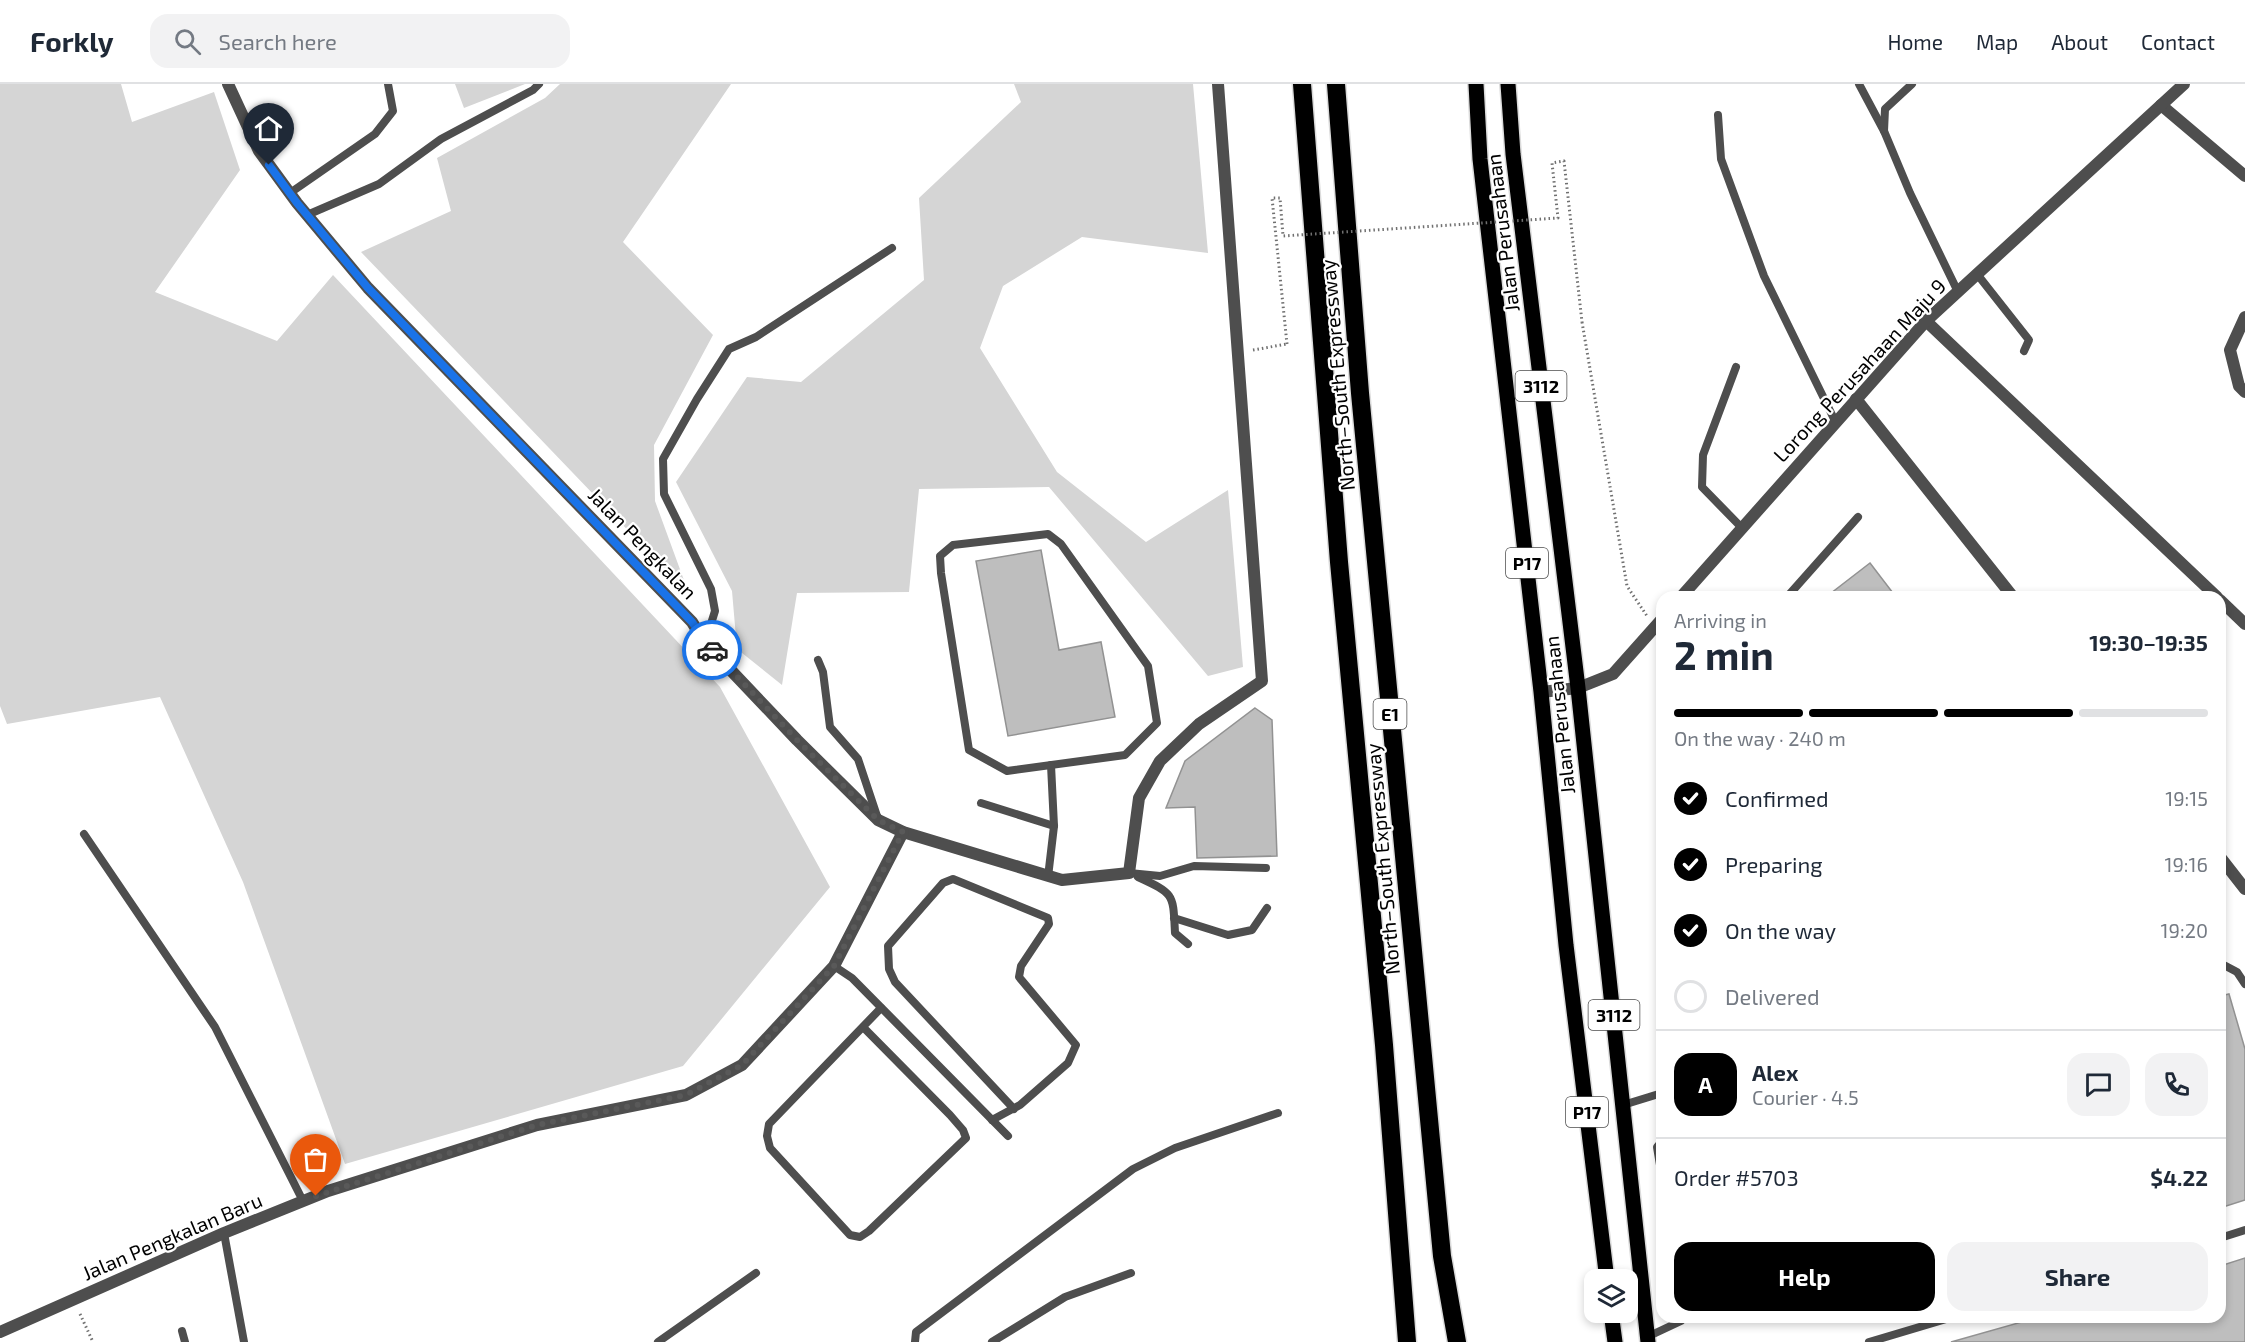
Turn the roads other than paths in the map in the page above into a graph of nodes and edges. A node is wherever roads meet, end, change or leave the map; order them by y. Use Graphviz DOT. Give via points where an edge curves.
graph roads {
  1 [pos="228,84"];
  2 [pos="388,84"];
  3 [pos="539,84"];
  4 [pos="1218,84"];
  5 [pos="1302,84"];
  6 [pos="1336,84"];
  7 [pos="1476,84"];
  8 [pos="1508,84"];
  9 [pos="1859,84"];
  10 [pos="1912,84"];
  11 [pos="2184,84"];
  12 [pos="2161,105"];
  13 [pos="1718,115"];
  14 [pos="1884,131"];
  15 [pos="2245,176"];
  16 [pos="290,193"];
  17 [pos="307,214"];
  18 [pos="892,248"];
  19 [pos="1977,274"];
  20 [pos="1958,291"];
  21 [pos="2245,316"];
  22 [pos="1926,321"];
  23 [pos="2024,351"];
  24 [pos="1736,367"];
  25 [pos="2245,392"];
  26 [pos="1856,399"];
  27 [pos="1836,423"];
  28 [pos="1512,433"];
  29 [pos="1858,517"];
  30 [pos="1742,528"];
  31 [pos="1686,591"];
  32 [pos="1791,591"];
  33 [pos="2008,591"];
  34 [pos="2211,591"];
  35 [pos="2226,606"];
  36 [pos="2245,624"];
  37 [pos="1656,625"];
  38 [pos="705,643"];
  39 [pos="818,660"];
  40 [pos="1578,688"];
  41 [pos="1541,692"];
  42 [pos="1051,765"];
  43 [pos="981,803"];
  44 [pos="878,820"];
  45 [pos="1054,826"];
  46 [pos="903,832"];
  47 [pos="84,834"];
  48 [pos="2226,865"];
  49 [pos="1266,868"];
  50 [pos="1129,873"];
  51 [pos="1048,877"];
  52 [pos="2245,889"];
  53 [pos="1267,908"];
  54 [pos="1174,918"];
  55 [pos="1188,944"];
  56 [pos="834,966"];
  57 [pos="2226,966"];
  58 [pos="2245,984"];
  59 [pos="881,1008"];
  60 [pos="863,1027"];
  61 [pos="1656,1095"];
  62 [pos="1623,1105"];
  63 [pos="1014,1109"];
  64 [pos="1278,1113"];
  65 [pos="992,1120"];
  66 [pos="1008,1136"];
  67 [pos="303,1202"];
  68 [pos="2245,1230"];
  69 [pos="224,1233"];
  70 [pos="2226,1236"];
  71 [pos="1606,1269"];
  72 [pos="756,1273"];
  73 [pos="1131,1273"];
  74 [pos="1612,1323"];
  75 [pos="1677,1323"];
  76 [pos="1933,1323"];
  77 [pos="182,1331"];
  78 [pos="0,1332"];
  79 [pos="1647,1339"];
  80 [pos="244,1341"];
  81 [pos="185,1342"];
  82 [pos="658,1342"];
  83 [pos="915,1342"];
  84 [pos="992,1342"];
  85 [pos="1407,1342"];
  86 [pos="1457,1342"];
  87 [pos="1615,1342"];
  88 [pos="1869,1342"];
  1 -- 16 [label="street, Jalan Pengkalan" via="259,152"];
  2 -- 16 [label="lane" via="393,111 375,134"];
  3 -- 17 [label="lane" via="441,139 379,184"];
  4 -- 50 [label="street" via="1262,681 1199,724 1160,761 1139,798"];
  5 -- 85 [label="highway, North–South Expressway / E1"];
  6 -- 86 [label="highway, North–South Expressway / E1" via="1360,393 1442,1256"];
  7 -- 28 [label="main road, Jalan Perusahaan / 3112" via="1480,159"];
  8 -- 40 [label="main road, Jalan Perusahaan / 3112" via="1514,166"];
  9 -- 14 [label="lane"];
  10 -- 14 [label="lane" via="1885,109"];
  11 -- 12 [label="street, Lorong Perusahaan Maju 9"];
  12 -- 15 [label="street"];
  12 -- 19 [label="street, Lorong Perusahaan Maju 9"];
  13 -- 27 [label="lane" via="1721,159 1764,276"];
  14 -- 20 [label="lane"];
  16 -- 17 [label="street, Jalan Pengkalan"];
  17 -- 38 [label="street, Jalan Pengkalan" via="368,288 692,622"];
  18 -- 38 [label="lane" via="756,337 729,350 663,459 664,494 711,588 715,611"];
  19 -- 20 [label="street, Lorong Perusahaan Maju 9"];
  19 -- 23 [label="lane" via="2029,340"];
  20 -- 22 [label="street, Lorong Perusahaan Maju 9"];
  21 -- 25 [label="street" via="2230,350 2239,386"];
  22 -- 26 [label="street, Lorong Perusahaan Maju 9"];
  22 -- 34 [label="street"];
  24 -- 30 [label="lane" via="1703,455 1702,488"];
  26 -- 27 [label="street, Lorong Perusahaan Maju 9"];
  26 -- 33 [label="street"];
  27 -- 30 [label="street, Lorong Perusahaan Maju 9"];
  28 -- 41 [label="main road, Jalan Perusahaan / P17"];
  29 -- 32 [label="lane"];
  30 -- 31 [label="street, Lorong Perusahaan Maju 9"];
  35 -- 36 [label="street"];
  37 -- 40 [label="street" via="1613,674"];
  38 -- 44 [label="street, Jalan Pengkalan"];
  39 -- 44 [label="lane" via="830,728 858,759"];
  40 -- 41 [label="street"];
  40 -- 62 [label="main road, Jalan Perusahaan / 3112"];
  41 -- 71 [label="main road, Jalan Perusahaan / P17" via="1566,945"];
  42 -- 42 [label="lane" via="1007,771 969,750 941,573 940,556 953,545 1048,534 1061,544 1148,666 1157,723 1125,755"];
  42 -- 45 [label="lane"];
  43 -- 45 [label="lane"];
  44 -- 46 [label="street, Jalan Pengkalan"];
  45 -- 51 [label="lane"];
  46 -- 51 [label="street, Jalan Pengkalan"];
  46 -- 56 [label="street, Jalan Pengkalan Baru"];
  47 -- 67 [label="lane" via="215,1027"];
  48 -- 52 [label="street"];
  49 -- 50 [label="lane" via="1194,866 1160,876"];
  50 -- 51 [label="street, Jalan Pengkalan" via="1062,880"];
  50 -- 54 [label="lane" via="1172,897"];
  53 -- 54 [label="lane" via="1252,930 1228,935"];
  54 -- 55 [label="lane" via="1175,933"];
  56 -- 59 [label="lane" via="852,978"];
  56 -- 67 [label="street, Jalan Pengkalan Baru" via="742,1065 686,1095 537,1125"];
  57 -- 58 [label="lane" via="2237,972"];
  59 -- 60 [label="lane"];
  59 -- 65 [label="lane"];
  60 -- 60 [label="lane" via="769,1124 767,1136 770,1148 849,1235 860,1237 966,1138 950,1115"];
  61 -- 62 [label="lane"];
  62 -- 79 [label="main road, Jalan Perusahaan / 3112"];
  63 -- 63 [label="lane" via="1068,1063 1076,1046 1019,977 1021,966 1049,924 1048,918 952,879 943,883 888,946 889,969 895,982"];
  63 -- 65 [label="lane"];
  64 -- 83 [label="lane" via="1175,1148 1132,1168 916,1332"];
  65 -- 66 [label="lane"];
  67 -- 69 [label="street, Jalan Pengkalan Baru"];
  68 -- 70 [label="lane"];
  69 -- 78 [label="street, Jalan Pengkalan Baru"];
  69 -- 80 [label="lane"];
  72 -- 82 [label="lane"];
  73 -- 84 [label="lane" via="1065,1297"];
  74 -- 87 [label="main road"];
  75 -- 79 [label="lane"];
  76 -- 88 [label="lane"];
  77 -- 81 [label="lane"];
}
